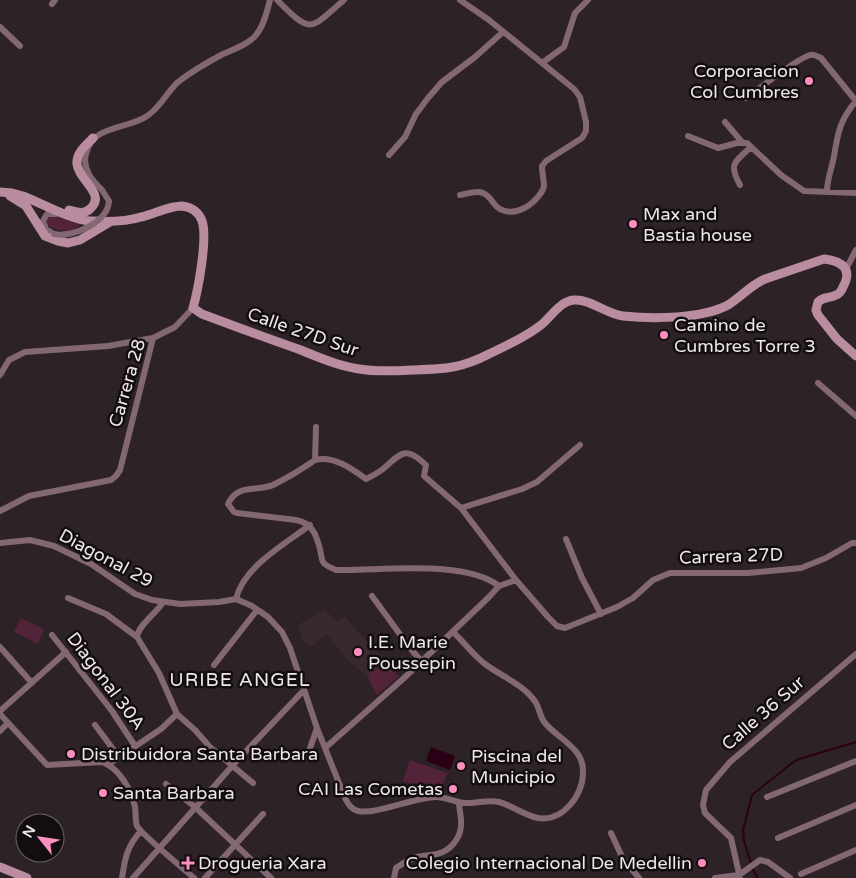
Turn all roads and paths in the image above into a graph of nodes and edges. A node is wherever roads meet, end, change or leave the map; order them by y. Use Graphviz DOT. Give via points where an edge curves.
graph roads {
  1 [pos="270,0"];
  2 [pos="277,0"];
  3 [pos="344,0"];
  4 [pos="460,0"];
  5 [pos="588,0"];
  6 [pos="0,27"];
  7 [pos="503,32"];
  8 [pos="20,46"];
  9 [pos="542,63"];
  10 [pos="746,98"];
  11 [pos="856,101"];
  12 [pos="725,122"];
  13 [pos="688,136"];
  14 [pos="93,138"];
  15 [pos="742,142"];
  16 [pos="751,146"];
  17 [pos="390,154"];
  18 [pos="740,185"];
  19 [pos="826,192"];
  20 [pos="856,192"];
  21 [pos="0,193"];
  22 [pos="460,195"];
  23 [pos="23,196"];
  24 [pos="50,207"];
  25 [pos="39,218"];
  26 [pos="80,219"];
  27 [pos="111,221"];
  28 [pos="39,229"];
  29 [pos="54,234"];
  30 [pos="856,250"];
  31 [pos="846,269"];
  32 [pos="193,308"];
  33 [pos="153,338"];
  34 [pos="856,356"];
  35 [pos="0,375"];
  36 [pos="818,383"];
  37 [pos="856,416"];
  38 [pos="316,427"];
  39 [pos="580,445"];
  40 [pos="315,460"];
  41 [pos="461,508"];
  42 [pos="0,510"];
  43 [pos="310,525"];
  44 [pos="566,538"];
  45 [pos="0,539"];
  46 [pos="23,540"];
  47 [pos="0,543"];
  48 [pos="856,543"];
  49 [pos="516,580"];
  50 [pos="499,586"];
  51 [pos="372,596"];
  52 [pos="68,598"];
  53 [pos="236,599"];
  54 [pos="163,602"];
  55 [pos="257,610"];
  56 [pos="601,614"];
  57 [pos="453,632"];
  58 [pos="52,635"];
  59 [pos="137,636"];
  60 [pos="0,647"];
  61 [pos="66,652"];
  62 [pos="856,654"];
  63 [pos="422,662"];
  64 [pos="214,665"];
  65 [pos="32,683"];
  66 [pos="304,690"];
  67 [pos="0,713"];
  68 [pos="177,714"];
  69 [pos="8,723"];
  70 [pos="95,725"];
  71 [pos="317,728"];
  72 [pos="0,731"];
  73 [pos="135,746"];
  74 [pos="325,748"];
  75 [pos="119,757"];
  76 [pos="307,757"];
  77 [pos="856,761"];
  78 [pos="109,764"];
  79 [pos="233,765"];
  80 [pos="253,783"];
  81 [pos="166,784"];
  82 [pos="767,798"];
  83 [pos="459,802"];
  84 [pos="856,805"];
  85 [pos="195,808"];
  86 [pos="263,814"];
  87 [pos="141,831"];
  88 [pos="611,833"];
  89 [pos="778,838"];
  90 [pos="236,845"];
  91 [pos="159,848"];
  92 [pos="856,850"];
  93 [pos="0,867"];
  94 [pos="801,874"];
  95 [pos="741,875"];
  96 [pos="27,878"];
  97 [pos="122,878"];
  98 [pos="133,878"];
  99 [pos="194,878"];
  100 [pos="205,878"];
  101 [pos="271,878"];
  102 [pos="394,878"];
  103 [pos="639,878"];
  104 [pos="715,878"];
  105 [pos="790,878"];
  1 -- 14 [label="street" via="256,36 208,62 178,83 145,118"];
  2 -- 3 [label="street" via="297,20 309,25 316,24"];
  4 -- 7 [label="street"];
  5 -- 9 [label="street" via="576,13 564,47"];
  6 -- 8 [label="street"];
  7 -- 9 [label="street"];
  7 -- 17 [label="street" via="442,82"];
  9 -- 22 [label="street" via="580,97 586,122 582,138 542,166 544,187 527,208 504,211 484,193"];
  10 -- 11 [label="street" via="791,66 814,55 821,58"];
  11 -- 19 [label="street" via="839,128"];
  12 -- 15 [label="street"];
  13 -- 15 [label="street" via="718,148"];
  14 -- 23 [label="street" via="80,152 77,163 81,176 94,192 95,203 89,211 80,213"];
  14 -- 29 [label="street, bridge" via="86,153 86,166 109,201 108,209 80,232"];
  15 -- 16 [label="street"];
  16 -- 18 [label="street" via="733,166"];
  16 -- 19 [label="street" via="800,189"];
  19 -- 20 [label="street"];
  21 -- 23 [label="street"];
  21 -- 25 [label="street" via="20,201"];
  23 -- 24 [label="street"];
  24 -- 25 [label="street" via="38,209 35,215"];
  24 -- 26 [label="street"];
  25 -- 26 [label="street" via="50,213"];
  25 -- 28 [label="street"];
  25 -- 29 [label="street"];
  26 -- 27 [label="street"];
  27 -- 28 [label="street" via="80,240 68,243 50,239"];
  27 -- 32 [label="street" via="141,217 174,207 198,212 204,243"];
  28 -- 29 [label="street"];
  30 -- 31 [label="street"];
  31 -- 32 [label="street, Calle 27D Sur" via="834,260 824,259 756,283 717,309 682,316 614,315 574,300 566,302 542,324 505,346 471,363 443,369 378,371 342,366"];
  31 -- 34 [label="street" via="847,279 841,291 822,298 816,310 837,339"];
  32 -- 33 [label="street, Carrera 28" via="175,327"];
  33 -- 35 [label="street" via="108,346 25,352 9,360"];
  33 -- 42 [label="street, Carrera 28" via="116,476 111,480 30,496"];
  36 -- 37 [label="street"];
  38 -- 40 [label="street"];
  39 -- 41 [label="street" via="537,482"];
  40 -- 41 [label="street, Carrera 27D" via="335,460 366,479 399,454 409,454 426,465 424,476"];
  40 -- 43 [label="street" via="273,485 242,490 231,497 228,504 237,513 296,520"];
  41 -- 49 [label="street, Carrera 27D"];
  43 -- 50 [label="street" via="323,562 336,570 455,570 481,576"];
  43 -- 53 [label="street" via="249,573"];
  44 -- 56 [label="street"];
  45 -- 46 [label="street, Diagonal 29"];
  46 -- 47 [label="street, Diagonal 29"];
  46 -- 54 [label="street, Diagonal 29" via="67,551 92,564 134,594"];
  48 -- 56 [label="street, Carrera 27D" via="801,568 748,573 670,572 653,580 633,598"];
  49 -- 50 [label="street"];
  49 -- 56 [label="street, Carrera 27D" via="557,626 573,626"];
  50 -- 57 [label="street"];
  51 -- 63 [label="street"];
  52 -- 59 [label="street" via="106,614"];
  53 -- 54 [label="street, Diagonal 29"];
  53 -- 55 [label="street"];
  54 -- 59 [label="street"];
  55 -- 64 [label="street"];
  55 -- 66 [label="street" via="282,632"];
  57 -- 63 [label="street"];
  57 -- 83 [label="street" via="480,660 534,699 545,723 572,746 582,764 583,779 576,798 560,813 550,817 536,817 492,801"];
  58 -- 61 [label="street, Diagonal 30A"];
  59 -- 68 [label="street"];
  60 -- 65 [label="street"];
  61 -- 65 [label="street"];
  61 -- 73 [label="street, Diagonal 30A"];
  62 -- 95 [label="street, Calle 36 Sur" via="730,762 706,790 705,813 731,838"];
  63 -- 74 [label="street"];
  65 -- 67 [label="street"];
  66 -- 71 [label="street"];
  66 -- 79 [label="street"];
  67 -- 69 [label="street"];
  68 -- 73 [label="street"];
  68 -- 79 [label="street"];
  69 -- 72 [label="street"];
  69 -- 78 [label="street" via="47,765"];
  70 -- 75 [label="street"];
  71 -- 74 [label="street"];
  71 -- 76 [label="street"];
  73 -- 75 [label="street"];
  74 -- 83 [label="street" via="348,805 354,809 367,811 434,797"];
  75 -- 78 [label="street"];
  77 -- 82 [label="street"];
  78 -- 87 [label="street" via="131,795 136,823"];
  79 -- 80 [label="street"];
  79 -- 85 [label="street"];
  81 -- 85 [label="street"];
  83 -- 102 [label="street" via="461,824 457,840 445,852 416,857 396,868"];
  84 -- 89 [label="street"];
  85 -- 90 [label="street"];
  85 -- 91 [label="street"];
  86 -- 90 [label="street"];
  87 -- 91 [label="street"];
  87 -- 97 [label="street" via="128,849"];
  88 -- 103 [label="street" via="623,859"];
  90 -- 100 [label="street"];
  90 -- 101 [label="street"];
  91 -- 98 [label="street"];
  91 -- 99 [label="street"];
  92 -- 94 [label="street"];
  93 -- 96 [label="street"];
  95 -- 104 [label="street"];
  95 -- 105 [label="street" via="760,860"];
}
